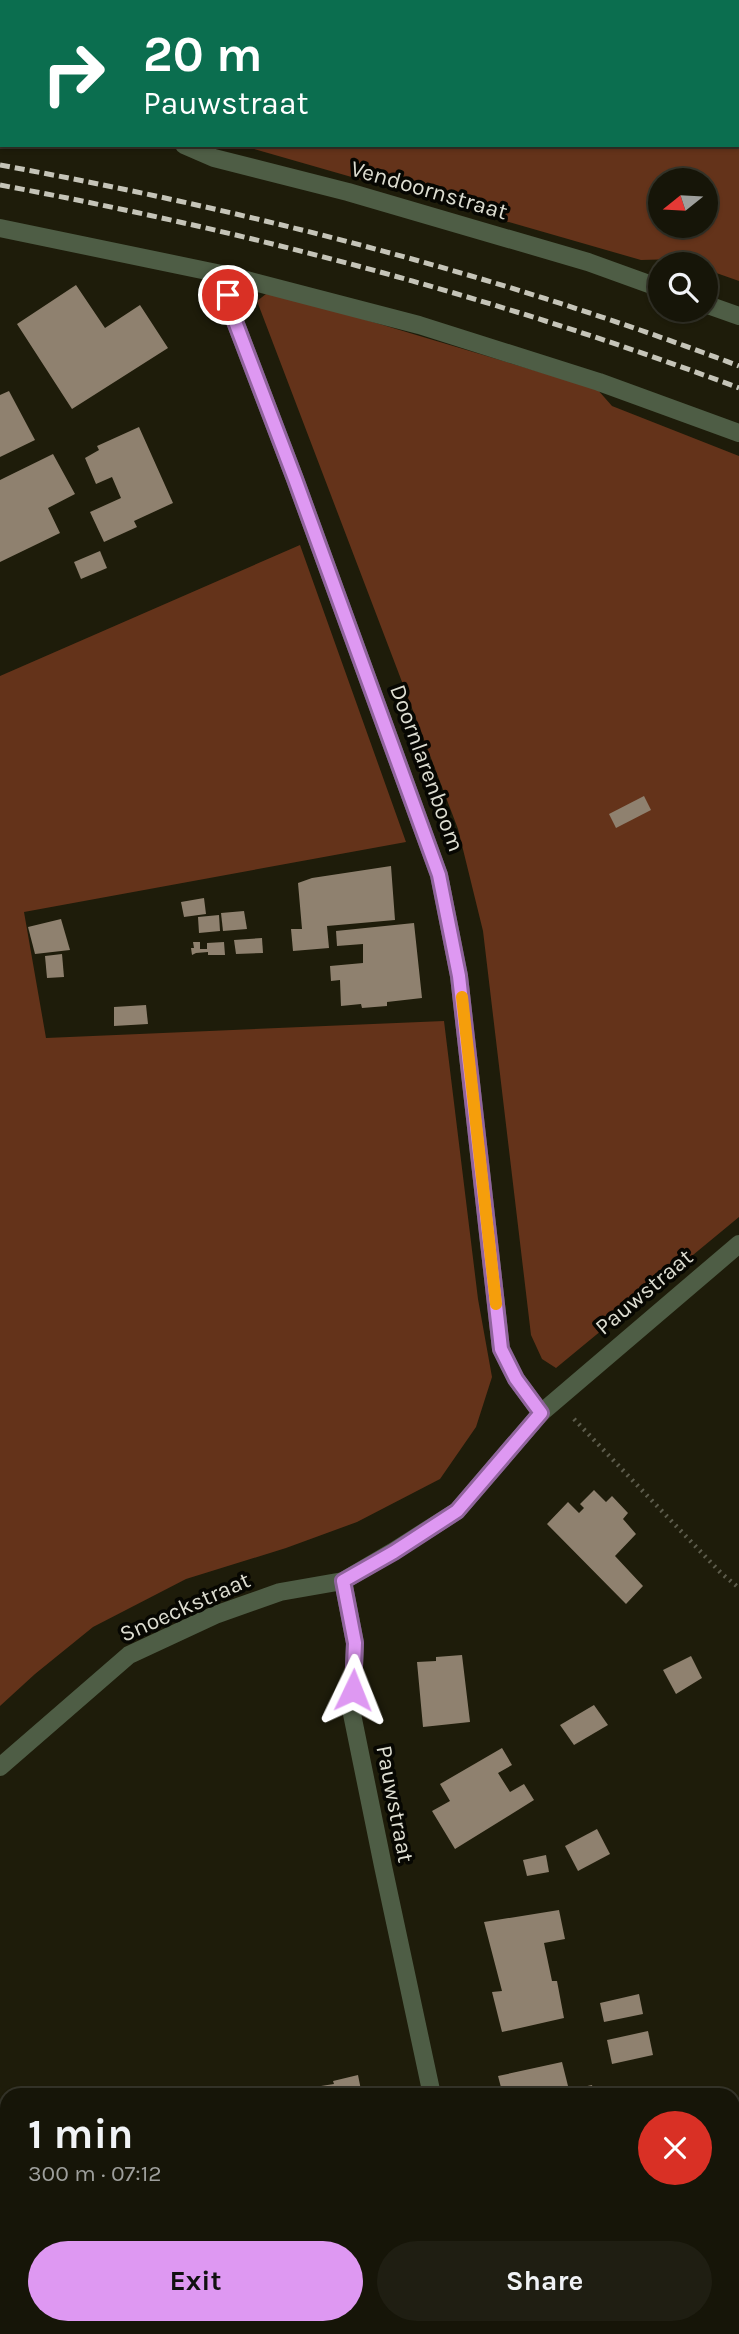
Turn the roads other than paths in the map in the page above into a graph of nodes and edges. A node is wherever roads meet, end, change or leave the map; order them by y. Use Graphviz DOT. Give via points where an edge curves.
graph roads {
  1 [pos="188,147"];
  2 [pos="0,228"];
  3 [pos="231,276"];
  4 [pos="648,284"];
  5 [pos="718,309"];
  6 [pos="739,316"];
  7 [pos="739,433"];
  8 [pos="739,1244"];
  9 [pos="541,1413"];
  10 [pos="343,1581"];
  11 [pos="0,1767"];
  12 [pos="431,2088"];
  1 -- 4 [label="street, Vendoornstraat" via="214,159 348,192"];
  2 -- 3 [label="street"];
  3 -- 7 [label="street" via="419,325"];
  3 -- 9 [label="street, Doornlarenboom" via="231,311 439,875 459,976 501,1349"];
  5 -- 6 [label="street"];
  8 -- 9 [label="street, Pauwstraat"];
  9 -- 10 [label="street, Pauwstraat" via="457,1511"];
  10 -- 11 [label="street, Snoeckstraat" via="267,1597 215,1615 130,1655"];
  10 -- 12 [label="street, Pauwstraat" via="355,1643 352,1714"];
}
